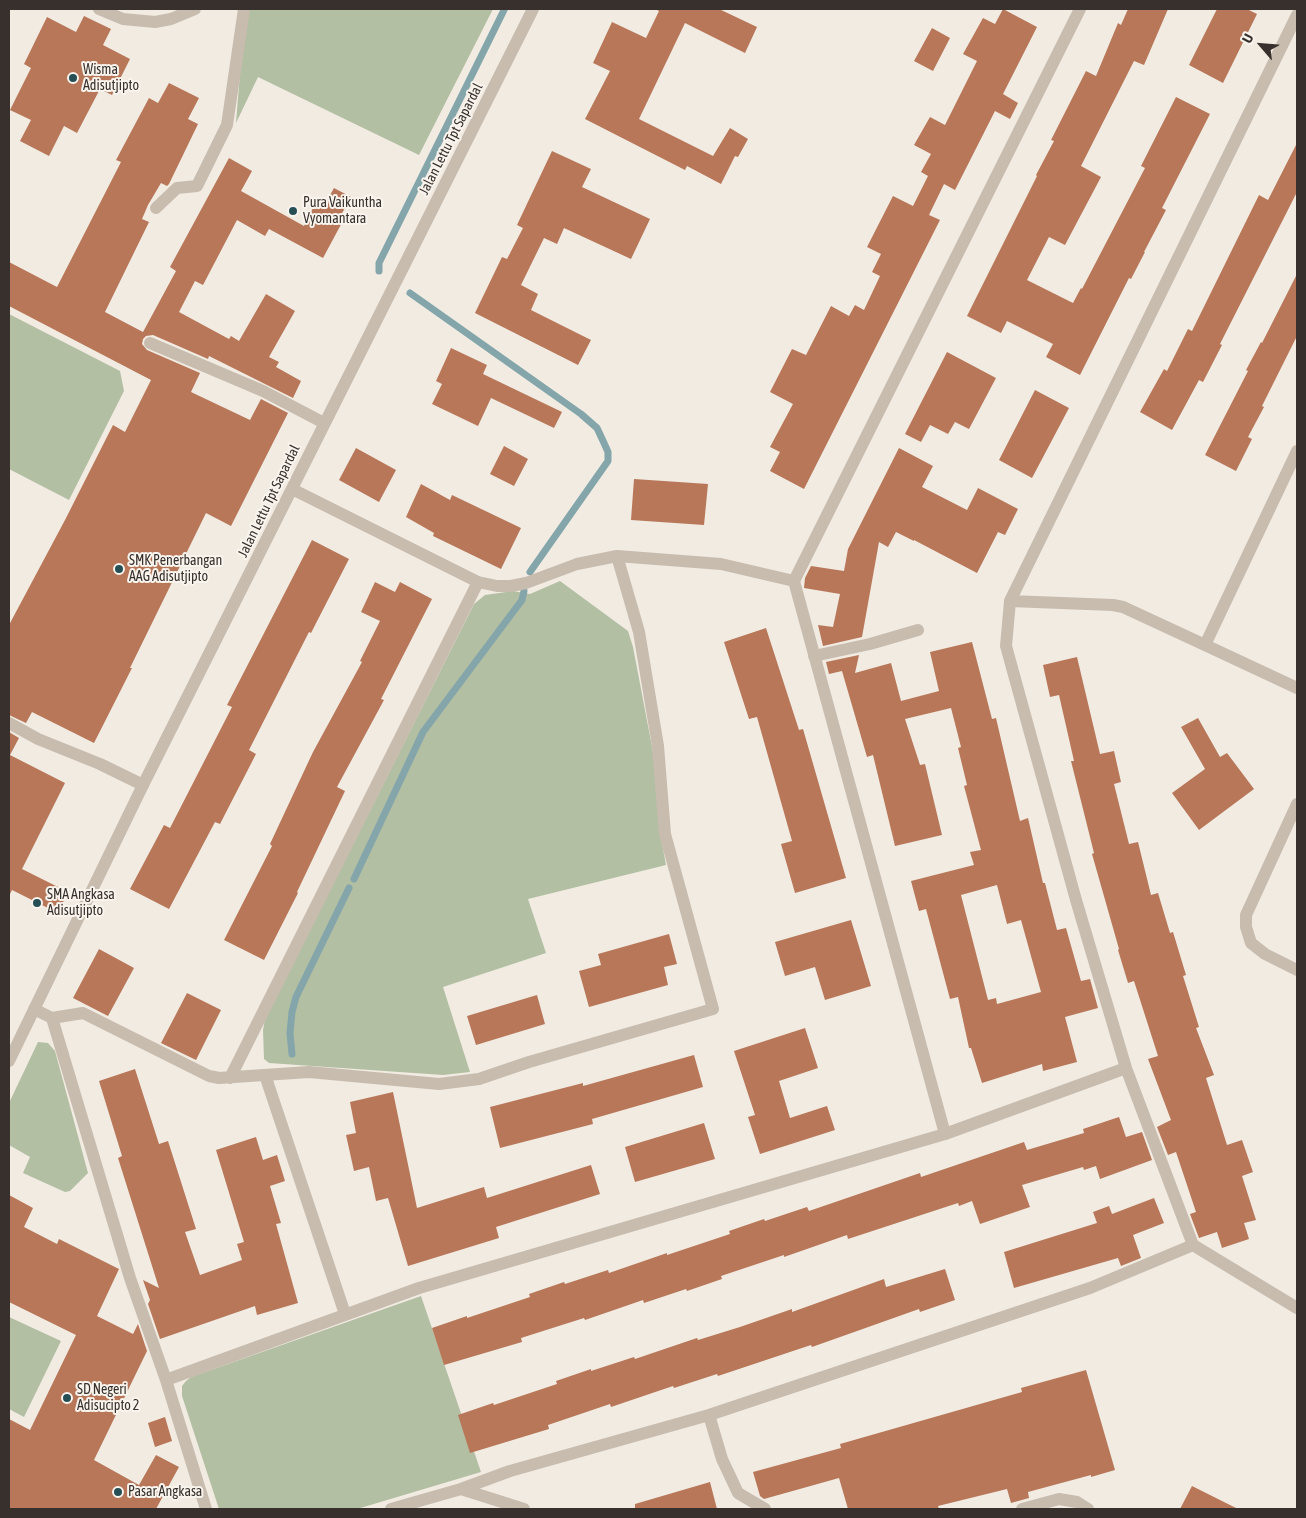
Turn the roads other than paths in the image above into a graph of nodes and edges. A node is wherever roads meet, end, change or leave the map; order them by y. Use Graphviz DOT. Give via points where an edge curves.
graph roads {
  1 [pos="99,9"];
  2 [pos="195,9"];
  3 [pos="244,9"];
  4 [pos="533,9"];
  5 [pos="1080,9"];
  6 [pos="1297,15"];
  7 [pos="156,208"];
  8 [pos="150,343"];
  9 [pos="324,423"];
  10 [pos="1297,451"];
  11 [pos="292,489"];
  12 [pos="617,556"];
  13 [pos="794,581"];
  14 [pos="478,582"];
  15 [pos="1010,601"];
  16 [pos="918,630"];
  17 [pos="1205,645"];
  18 [pos="814,656"];
  19 [pos="1297,688"];
  20 [pos="9,723"];
  21 [pos="143,785"];
  22 [pos="1297,804"];
  23 [pos="1297,970"];
  24 [pos="34,1009"];
  25 [pos="52,1018"];
  26 [pos="9,1061"];
  27 [pos="1126,1068"];
  28 [pos="265,1075"];
  29 [pos="230,1078"];
  30 [pos="945,1134"];
  31 [pos="1194,1245"];
  32 [pos="1297,1308"];
  33 [pos="344,1314"];
  34 [pos="166,1380"];
  35 [pos="708,1415"];
  36 [pos="461,1489"];
  37 [pos="206,1509"];
  38 [pos="391,1509"];
  39 [pos="524,1509"];
  40 [pos="765,1509"];
  41 [pos="1022,1509"];
  42 [pos="1088,1509"];
  1 -- 2 [label="street" via="123,19 155,22"];
  3 -- 7 [label="street" via="227,125 197,186 177,188"];
  4 -- 9 [label="street, Jalan Lettu Tpt Sapardal"];
  5 -- 13 [label="street"];
  6 -- 15 [label="street"];
  8 -- 9 [label="street" via="263,391"];
  9 -- 11 [label="street, Jalan Lettu Tpt Sapardal"];
  10 -- 17 [label="street"];
  11 -- 14 [label="street"];
  11 -- 21 [label="street, Jalan Lettu Tpt Sapardal"];
  12 -- 13 [label="street" via="721,564"];
  12 -- 14 [label="street" via="577,564 526,583 504,586"];
  12 -- 28 [label="street" via="639,632 658,746 665,834 713,1008 460,1082 439,1084 309,1072"];
  13 -- 18 [label="street"];
  14 -- 29 [label="street"];
  15 -- 17 [label="street" via="1123,607"];
  15 -- 27 [label="street" via="1006,646"];
  16 -- 18 [label="street"];
  17 -- 19 [label="street"];
  18 -- 30 [label="street"];
  20 -- 21 [label="street"];
  21 -- 24 [label="street, Jalan Lettu Tpt Sapardal"];
  22 -- 23 [label="street" via="1246,915 1246,927 1251,943"];
  24 -- 25 [label="street"];
  24 -- 26 [label="street, Jalan Lettu Tpt Sapardal"];
  25 -- 29 [label="street" via="83,1013 209,1076"];
  25 -- 34 [label="street" via="130,1278"];
  27 -- 30 [label="street"];
  27 -- 31 [label="street"];
  28 -- 29 [label="street"];
  28 -- 33 [label="street"];
  30 -- 33 [label="street" via="419,1288"];
  31 -- 32 [label="street"];
  31 -- 35 [label="street" via="1090,1288"];
  33 -- 34 [label="street"];
  34 -- 37 [label="street"];
  35 -- 36 [label="street" via="510,1471"];
  35 -- 40 [label="street" via="722,1459 738,1493"];
  36 -- 38 [label="street"];
  36 -- 39 [label="street"];
  41 -- 42 [label="street" via="1059,1499 1077,1502"];
}
